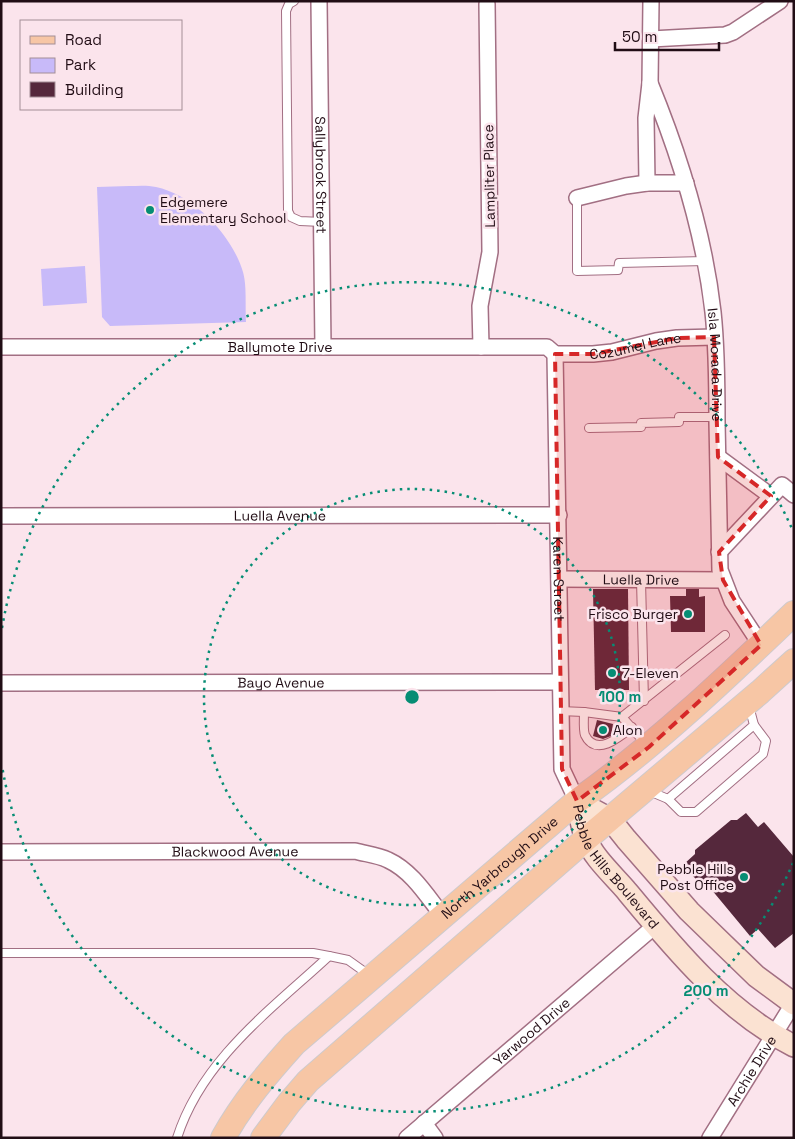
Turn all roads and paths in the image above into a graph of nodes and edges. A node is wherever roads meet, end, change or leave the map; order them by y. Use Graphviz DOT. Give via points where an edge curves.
graph roads {
  1 [pos="294,1"];
  2 [pos="319,1"];
  3 [pos="651,1"];
  4 [pos="780,1"];
  5 [pos="487,4"];
  6 [pos="651,39"];
  7 [pos="650,83"];
  8 [pos="647,183"];
  9 [pos="686,183"];
  10 [pos="577,198"];
  11 [pos="322,222"];
  12 [pos="705,261"];
  13 [pos="714,337"];
  14 [pos="1,347"];
  15 [pos="323,347"];
  16 [pos="480,347"];
  17 [pos="555,354"];
  18 [pos="717,417"];
  19 [pos="589,428"];
  20 [pos="718,457"];
  21 [pos="794,495"];
  22 [pos="771,496"];
  23 [pos="559,515"];
  24 [pos="1,516"];
  25 [pos="720,552"];
  26 [pos="559,580"];
  27 [pos="641,580"];
  28 [pos="723,580"];
  29 [pos="794,613"];
  30 [pos="725,635"];
  31 [pos="761,645"];
  32 [pos="793,662"];
  33 [pos="560,682"];
  34 [pos="1,683"];
  35 [pos="644,701"];
  36 [pos="748,702"];
  37 [pos="560,711"];
  38 [pos="584,712"];
  39 [pos="622,717"];
  40 [pos="754,725"];
  41 [pos="632,727"];
  42 [pos="648,747"];
  43 [pos="645,790"];
  44 [pos="668,799"];
  45 [pos="577,801"];
  46 [pos="610,819"];
  47 [pos="586,839"];
  48 [pos="1,852"];
  49 [pos="442,915"];
  50 [pos="656,925"];
  51 [pos="1,953"];
  52 [pos="329,956"];
  53 [pos="372,977"];
  54 [pos="793,1004"];
  55 [pos="775,1034"];
  56 [pos="794,1046"];
  57 [pos="268,1072"];
  58 [pos="294,1097"];
  59 [pos="424,1123"];
  60 [pos="177,1138"];
  61 [pos="223,1138"];
  62 [pos="263,1138"];
  63 [pos="407,1138"];
  64 [pos="436,1138"];
  65 [pos="710,1138"];
  1 -- 11 [label="lane" via="286,11 288,211 291,218 300,221"];
  2 -- 11 [label="street, Sallybrook Street"];
  3 -- 6 [label="street, Isla Morada Drive"];
  4 -- 6 [label="street" via="725,35"];
  5 -- 16 [label="street, Lampliter Place" via="490,252 480,306"];
  6 -- 7 [label="street, Isla Morada Drive"];
  7 -- 8 [label="street, Isla Morada Drive" via="646,118"];
  7 -- 9 [label="street, Isla Morada Drive" via="669,128"];
  8 -- 9 [label="street"];
  8 -- 10 [label="street"];
  9 -- 12 [label="street, Isla Morada Drive"];
  10 -- 12 [label="lane" via="578,271 618,270 619,263"];
  11 -- 15 [label="street, Sallybrook Street"];
  12 -- 13 [label="street, Isla Morada Drive"];
  13 -- 17 [label="street, Cozumel Lane" via="656,341 612,352"];
  13 -- 18 [label="street, Isla Morada Drive"];
  14 -- 15 [label="street, Ballymote Drive"];
  15 -- 16 [label="street, Ballymote Drive"];
  16 -- 17 [label="street, Ballymote Drive" via="547,347"];
  17 -- 23 [label="street, Karen Street"];
  18 -- 19 [label="lane" via="679,417 679,422 641,423 641,427"];
  18 -- 20 [label="street, Isla Morada Drive"];
  20 -- 22 [label="street"];
  20 -- 25 [label="street, Isla Morada Drive"];
  21 -- 22 [label="street" via="782,485"];
  22 -- 25 [label="street"];
  23 -- 24 [label="street, Luella Avenue"];
  23 -- 26 [label="street, Karen Street"];
  25 -- 28 [label="street, Isla Morada Drive"];
  26 -- 27 [label="street, Luella Drive"];
  26 -- 33 [label="street, Karen Street"];
  27 -- 28 [label="street, Luella Drive"];
  27 -- 35 [label="lane"];
  28 -- 31 [label="street, Isla Morada Drive" via="732,601"];
  29 -- 31 [label="main road, North Yarbrough Drive"];
  30 -- 35 [label="lane"];
  31 -- 42 [label="main road, North Yarbrough Drive"];
  32 -- 36 [label="main road"];
  33 -- 34 [label="street, Bayo Avenue"];
  33 -- 37 [label="street, Karen Street"];
  35 -- 39 [label="lane"];
  36 -- 40 [label="lane"];
  36 -- 43 [label="main road"];
  37 -- 38 [label="lane"];
  37 -- 45 [label="street, Karen Street" via="562,769"];
  38 -- 39 [label="lane"];
  38 -- 41 [label="lane" via="585,735 591,742 602,746"];
  39 -- 41 [label="lane"];
  40 -- 44 [label="lane"];
  40 -- 44 [label="lane" via="766,741 763,754 696,812 681,812"];
  41 -- 42 [label="lane"];
  42 -- 45 [label="main road, North Yarbrough Drive"];
  43 -- 44 [label="lane"];
  43 -- 46 [label="main road"];
  45 -- 46 [label="main road, Pebble Hills Boulevard"];
  45 -- 47 [label="main road, Pebble Hills Boulevard"];
  45 -- 49 [label="main road, North Yarbrough Drive"];
  46 -- 47 [label="main road"];
  46 -- 54 [label="main road, Pebble Hills Boulevard" via="689,911 756,976"];
  47 -- 50 [label="main road, Pebble Hills Boulevard" via="598,858"];
  47 -- 58 [label="main road" via="308,1081"];
  48 -- 49 [label="street, Blackwood Avenue" via="355,851 378,856 400,867"];
  49 -- 53 [label="main road, North Yarbrough Drive"];
  50 -- 55 [label="main road, Pebble Hills Boulevard" via="695,971 755,1022"];
  50 -- 59 [label="street, Yarwood Drive"];
  51 -- 52 [label="lane" via="314,953"];
  52 -- 53 [label="lane" via="348,960"];
  52 -- 60 [label="lane" via="232,1047 196,1095"];
  53 -- 57 [label="main road, North Yarbrough Drive" via="294,1044"];
  54 -- 55 [label="street, Archie Drive"];
  55 -- 56 [label="main road, Pebble Hills Boulevard"];
  55 -- 65 [label="street, Archie Drive"];
  57 -- 58 [label="main road"];
  57 -- 61 [label="main road, North Yarbrough Drive"];
  58 -- 62 [label="main road"];
  59 -- 63 [label="street, Yarwood Drive"];
  59 -- 64 [label="street"];
}
